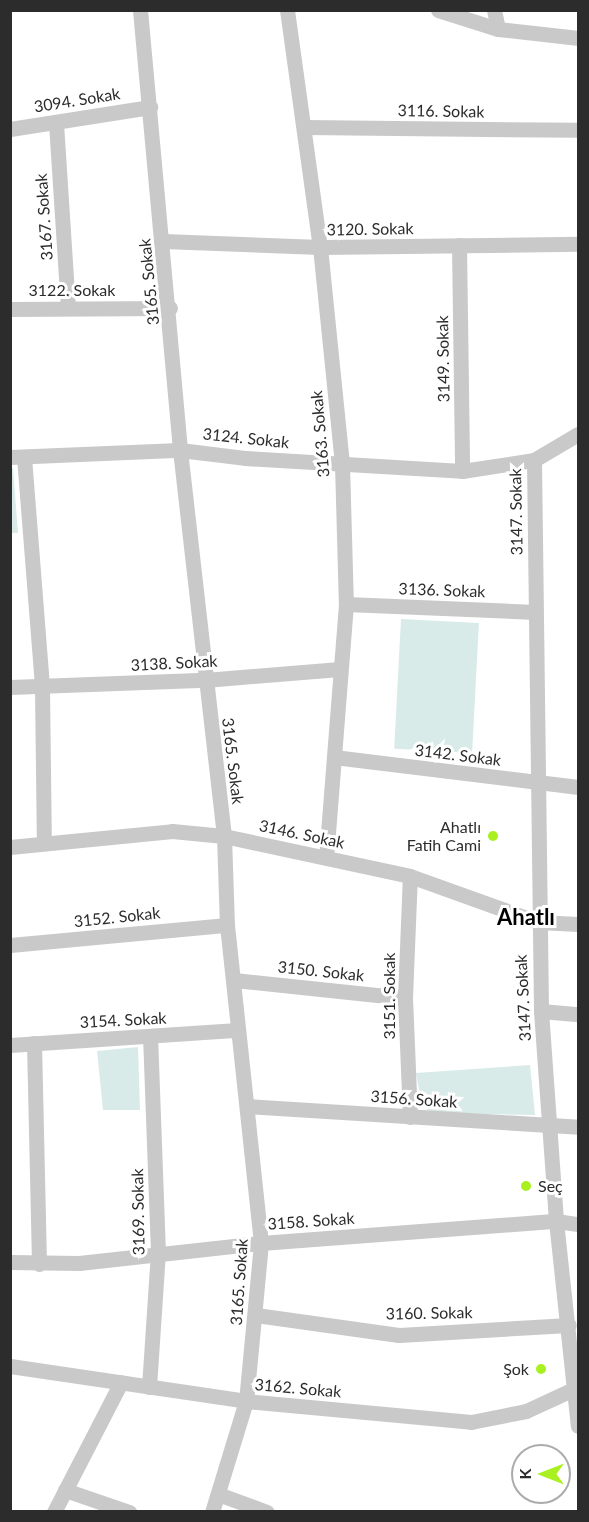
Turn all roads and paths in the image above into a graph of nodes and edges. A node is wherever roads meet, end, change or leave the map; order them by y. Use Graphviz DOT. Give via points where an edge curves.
graph roads {
  1 [pos="140,10"];
  2 [pos="287,10"];
  3 [pos="438,10"];
  4 [pos="494,10"];
  5 [pos="498,29"];
  6 [pos="579,38"];
  7 [pos="150,106"];
  8 [pos="56,123"];
  9 [pos="304,128"];
  10 [pos="10,129"];
  11 [pos="579,130"];
  12 [pos="163,241"];
  13 [pos="579,244"];
  14 [pos="459,245"];
  15 [pos="320,247"];
  16 [pos="170,308"];
  17 [pos="10,309"];
  18 [pos="68,309"];
  19 [pos="579,434"];
  20 [pos="180,450"];
  21 [pos="17,457"];
  22 [pos="534,460"];
  23 [pos="342,464"];
  24 [pos="462,471"];
  25 [pos="346,604"];
  26 [pos="535,612"];
  27 [pos="340,669"];
  28 [pos="205,680"];
  29 [pos="10,687"];
  30 [pos="42,688"];
  31 [pos="334,757"];
  32 [pos="537,783"];
  33 [pos="579,788"];
  34 [pos="224,836"];
  35 [pos="44,843"];
  36 [pos="10,847"];
  37 [pos="326,856"];
  38 [pos="410,876"];
  39 [pos="538,921"];
  40 [pos="579,924"];
  41 [pos="227,925"];
  42 [pos="10,945"];
  43 [pos="234,980"];
  44 [pos="405,998"];
  45 [pos="542,1011"];
  46 [pos="579,1014"];
  47 [pos="238,1030"];
  48 [pos="150,1036"];
  49 [pos="34,1043"];
  50 [pos="10,1045"];
  51 [pos="247,1106"];
  52 [pos="410,1117"];
  53 [pos="548,1125"];
  54 [pos="579,1128"];
  55 [pos="556,1221"];
  56 [pos="579,1224"];
  57 [pos="261,1243"];
  58 [pos="158,1253"];
  59 [pos="10,1262"];
  60 [pos="39,1264"];
  61 [pos="256,1315"];
  62 [pos="569,1325"];
  63 [pos="10,1366"];
  64 [pos="121,1382"];
  65 [pos="149,1387"];
  66 [pos="577,1387"];
  67 [pos="246,1401"];
  68 [pos="579,1426"];
  69 [pos="65,1490"];
  70 [pos="218,1494"];
  71 [pos="54,1512"];
  72 [pos="129,1512"];
  73 [pos="212,1512"];
  74 [pos="267,1512"];
  1 -- 7 [label="street, 3165. Sokak"];
  2 -- 9 [label="street, 3163. Sokak"];
  3 -- 5 [label="street"];
  4 -- 5 [label="street"];
  5 -- 6 [label="street"];
  7 -- 8 [label="street, 3094. Sokak"];
  7 -- 12 [label="street, 3165. Sokak"];
  8 -- 10 [label="street, 3094. Sokak"];
  8 -- 18 [label="street, 3167. Sokak"];
  9 -- 11 [label="street, 3116. Sokak"];
  9 -- 15 [label="street, 3163. Sokak"];
  12 -- 15 [label="street, 3120. Sokak"];
  12 -- 16 [label="street, 3165. Sokak"];
  13 -- 14 [label="street, 3120. Sokak"];
  14 -- 15 [label="street, 3120. Sokak"];
  14 -- 24 [label="street, 3149. Sokak"];
  15 -- 23 [label="street, 3163. Sokak"];
  16 -- 18 [label="street, 3122. Sokak"];
  16 -- 20 [label="street, 3165. Sokak"];
  17 -- 18 [label="street, 3122. Sokak"];
  19 -- 22 [label="street, 3124. Sokak"];
  20 -- 21 [label="street, 3124. Sokak"];
  20 -- 23 [label="street, 3124. Sokak"];
  20 -- 28 [label="street, 3165. Sokak"];
  21 -- 30 [label="street"];
  22 -- 24 [label="street, 3124. Sokak"];
  22 -- 26 [label="street, 3147. Sokak"];
  23 -- 24 [label="street, 3124. Sokak"];
  23 -- 25 [label="street, 3163. Sokak"];
  25 -- 26 [label="street, 3136. Sokak"];
  25 -- 27 [label="street, 3163. Sokak"];
  26 -- 32 [label="street, 3147. Sokak"];
  27 -- 28 [label="street, 3138. Sokak"];
  27 -- 31 [label="street, 3163. Sokak"];
  28 -- 30 [label="street, 3138. Sokak"];
  28 -- 34 [label="street, 3165. Sokak"];
  29 -- 30 [label="street, 3138. Sokak"];
  30 -- 35 [label="street"];
  31 -- 32 [label="street, 3142. Sokak"];
  31 -- 37 [label="street, 3163. Sokak"];
  32 -- 33 [label="street, 3142. Sokak"];
  32 -- 39 [label="street, 3147. Sokak"];
  34 -- 35 [label="street, 3146. Sokak" via="172,831"];
  34 -- 37 [label="street, 3146. Sokak"];
  34 -- 41 [label="street, 3165. Sokak"];
  35 -- 36 [label="street, 3146. Sokak"];
  37 -- 38 [label="street, 3146. Sokak"];
  38 -- 39 [label="street, 3146. Sokak"];
  38 -- 44 [label="street, 3151. Sokak"];
  39 -- 40 [label="street, 3146. Sokak"];
  39 -- 45 [label="street, 3147. Sokak"];
  41 -- 42 [label="street, 3152. Sokak"];
  41 -- 43 [label="street, 3165. Sokak"];
  43 -- 44 [label="street, 3150. Sokak"];
  43 -- 47 [label="street, 3165. Sokak"];
  44 -- 52 [label="street, 3151. Sokak"];
  45 -- 46 [label="street"];
  45 -- 53 [label="street, 3147. Sokak"];
  47 -- 48 [label="street, 3154. Sokak"];
  47 -- 51 [label="street, 3165. Sokak"];
  48 -- 49 [label="street, 3154. Sokak"];
  48 -- 58 [label="street, 3169. Sokak"];
  49 -- 50 [label="street, 3154. Sokak"];
  49 -- 60 [label="street"];
  51 -- 52 [label="street, 3156. Sokak"];
  51 -- 57 [label="street, 3165. Sokak"];
  52 -- 53 [label="street, 3156. Sokak"];
  53 -- 54 [label="street, 3156. Sokak"];
  53 -- 55 [label="street, 3147. Sokak"];
  55 -- 56 [label="street, 3158. Sokak"];
  55 -- 57 [label="street, 3158. Sokak"];
  55 -- 62 [label="street, 3147. Sokak"];
  57 -- 58 [label="street, 3158. Sokak"];
  57 -- 61 [label="street, 3165. Sokak"];
  58 -- 60 [label="street, 3158. Sokak"];
  58 -- 65 [label="street, 3169. Sokak"];
  59 -- 60 [label="street, 3158. Sokak"];
  61 -- 62 [label="street, 3160. Sokak" via="399,1335"];
  61 -- 67 [label="street, 3165. Sokak"];
  62 -- 66 [label="street, 3147. Sokak"];
  63 -- 64 [label="street, 3162. Sokak"];
  64 -- 65 [label="street, 3162. Sokak"];
  64 -- 69 [label="street"];
  65 -- 67 [label="street, 3162. Sokak"];
  66 -- 67 [label="street, 3162. Sokak" via="526,1411 471,1422"];
  66 -- 68 [label="street, 3147. Sokak"];
  67 -- 70 [label="street, 3165. Sokak"];
  69 -- 71 [label="street"];
  69 -- 72 [label="street"];
  70 -- 73 [label="street, 3165. Sokak"];
  70 -- 74 [label="street"];
}
